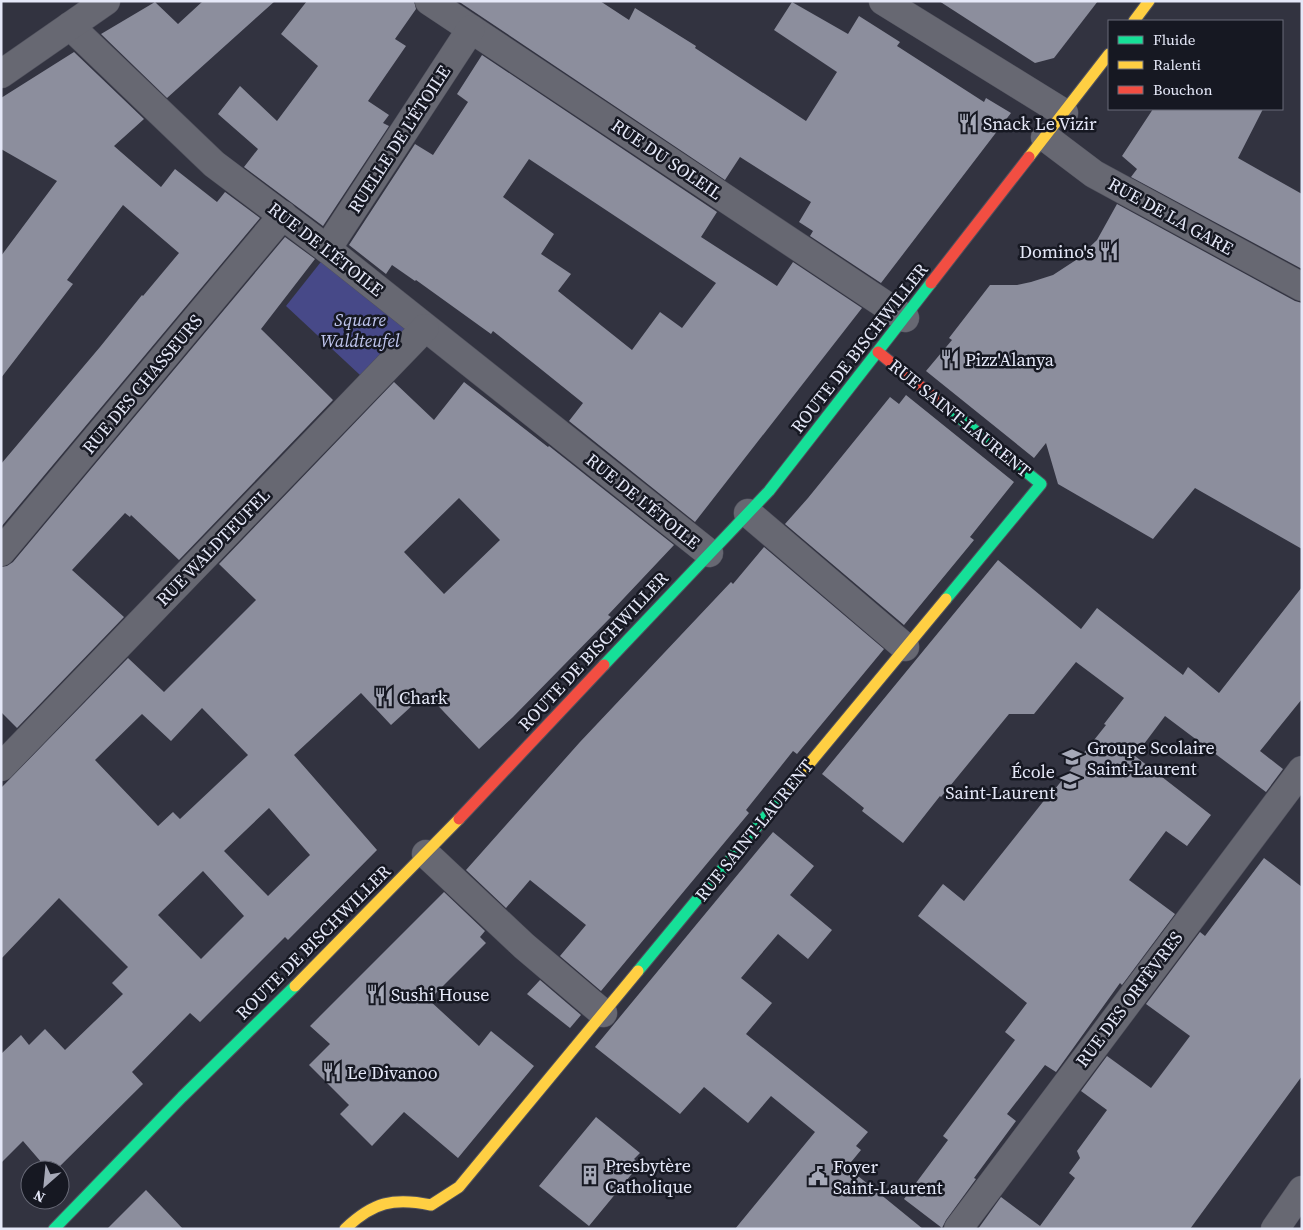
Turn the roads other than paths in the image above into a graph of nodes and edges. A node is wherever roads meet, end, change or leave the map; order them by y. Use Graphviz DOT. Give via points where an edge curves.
graph roads {
  1 [pos="106,1"];
  2 [pos="429,1"];
  3 [pos="883,1"];
  4 [pos="1149,1"];
  5 [pos="1135,20"];
  6 [pos="70,26"];
  7 [pos="471,29"];
  8 [pos="1108,55"];
  9 [pos="7,61"];
  10 [pos="1064,113"];
  11 [pos="1045,138"];
  12 [pos="283,215"];
  13 [pos="327,249"];
  14 [pos="1302,287"];
  15 [pos="905,318"];
  16 [pos="425,328"];
  17 [pos="878,352"];
  18 [pos="748,513"];
  19 [pos="1,552"];
  20 [pos="709,553"];
  21 [pos="905,646"];
  22 [pos="1,767"];
  23 [pos="1302,770"];
  24 [pos="426,854"];
  25 [pos="604,1013"];
  26 [pos="1302,1190"];
  27 [pos="54,1229"];
  28 [pos="345,1229"];
  29 [pos="958,1229"];
  30 [pos="1275,1229"];
  1 -- 6 [label="street"];
  2 -- 7 [label="street, RUE DU SOLEIL"];
  3 -- 10 [label="street"];
  4 -- 5 [label="main road"];
  6 -- 9 [label="street"];
  6 -- 12 [label="street, RUE DE L'ÉTOILE" via="214,164"];
  7 -- 13 [label="street, RUELLE DE L'ÉTOILE"];
  7 -- 15 [label="street, RUE DU SOLEIL"];
  8 -- 10 [label="main road, ROUTE DE BISCHWILLER"];
  10 -- 11 [label="main road, ROUTE DE BISCHWILLER"];
  11 -- 14 [label="street, RUE DE LA GARE" via="1102,178"];
  11 -- 15 [label="main road, ROUTE DE BISCHWILLER"];
  12 -- 13 [label="street, RUE DE L'ÉTOILE"];
  12 -- 19 [label="street, RUE DES CHASSEURS"];
  13 -- 16 [label="street, RUE DE L'ÉTOILE"];
  15 -- 17 [label="main road, ROUTE DE BISCHWILLER"];
  16 -- 20 [label="street, RUE DE L'ÉTOILE"];
  16 -- 22 [label="street, RUE WALDTEUFEL"];
  17 -- 18 [label="main road, ROUTE DE BISCHWILLER" via="769,491"];
  17 -- 21 [label="main road, RUE SAINT-LAURENT" via="1041,484"];
  18 -- 20 [label="main road, ROUTE DE BISCHWILLER"];
  18 -- 21 [label="street"];
  20 -- 24 [label="main road, ROUTE DE BISCHWILLER"];
  21 -- 25 [label="main road, RUE SAINT-LAURENT"];
  23 -- 29 [label="street, RUE DES ORFÈVRES"];
  24 -- 25 [label="street" via="524,946"];
  24 -- 27 [label="main road, ROUTE DE BISCHWILLER"];
  25 -- 28 [label="main road, RUE SAINT-LAURENT" via="459,1188 431,1205 410,1200 378,1204"];
  26 -- 30 [label="street"];
}
